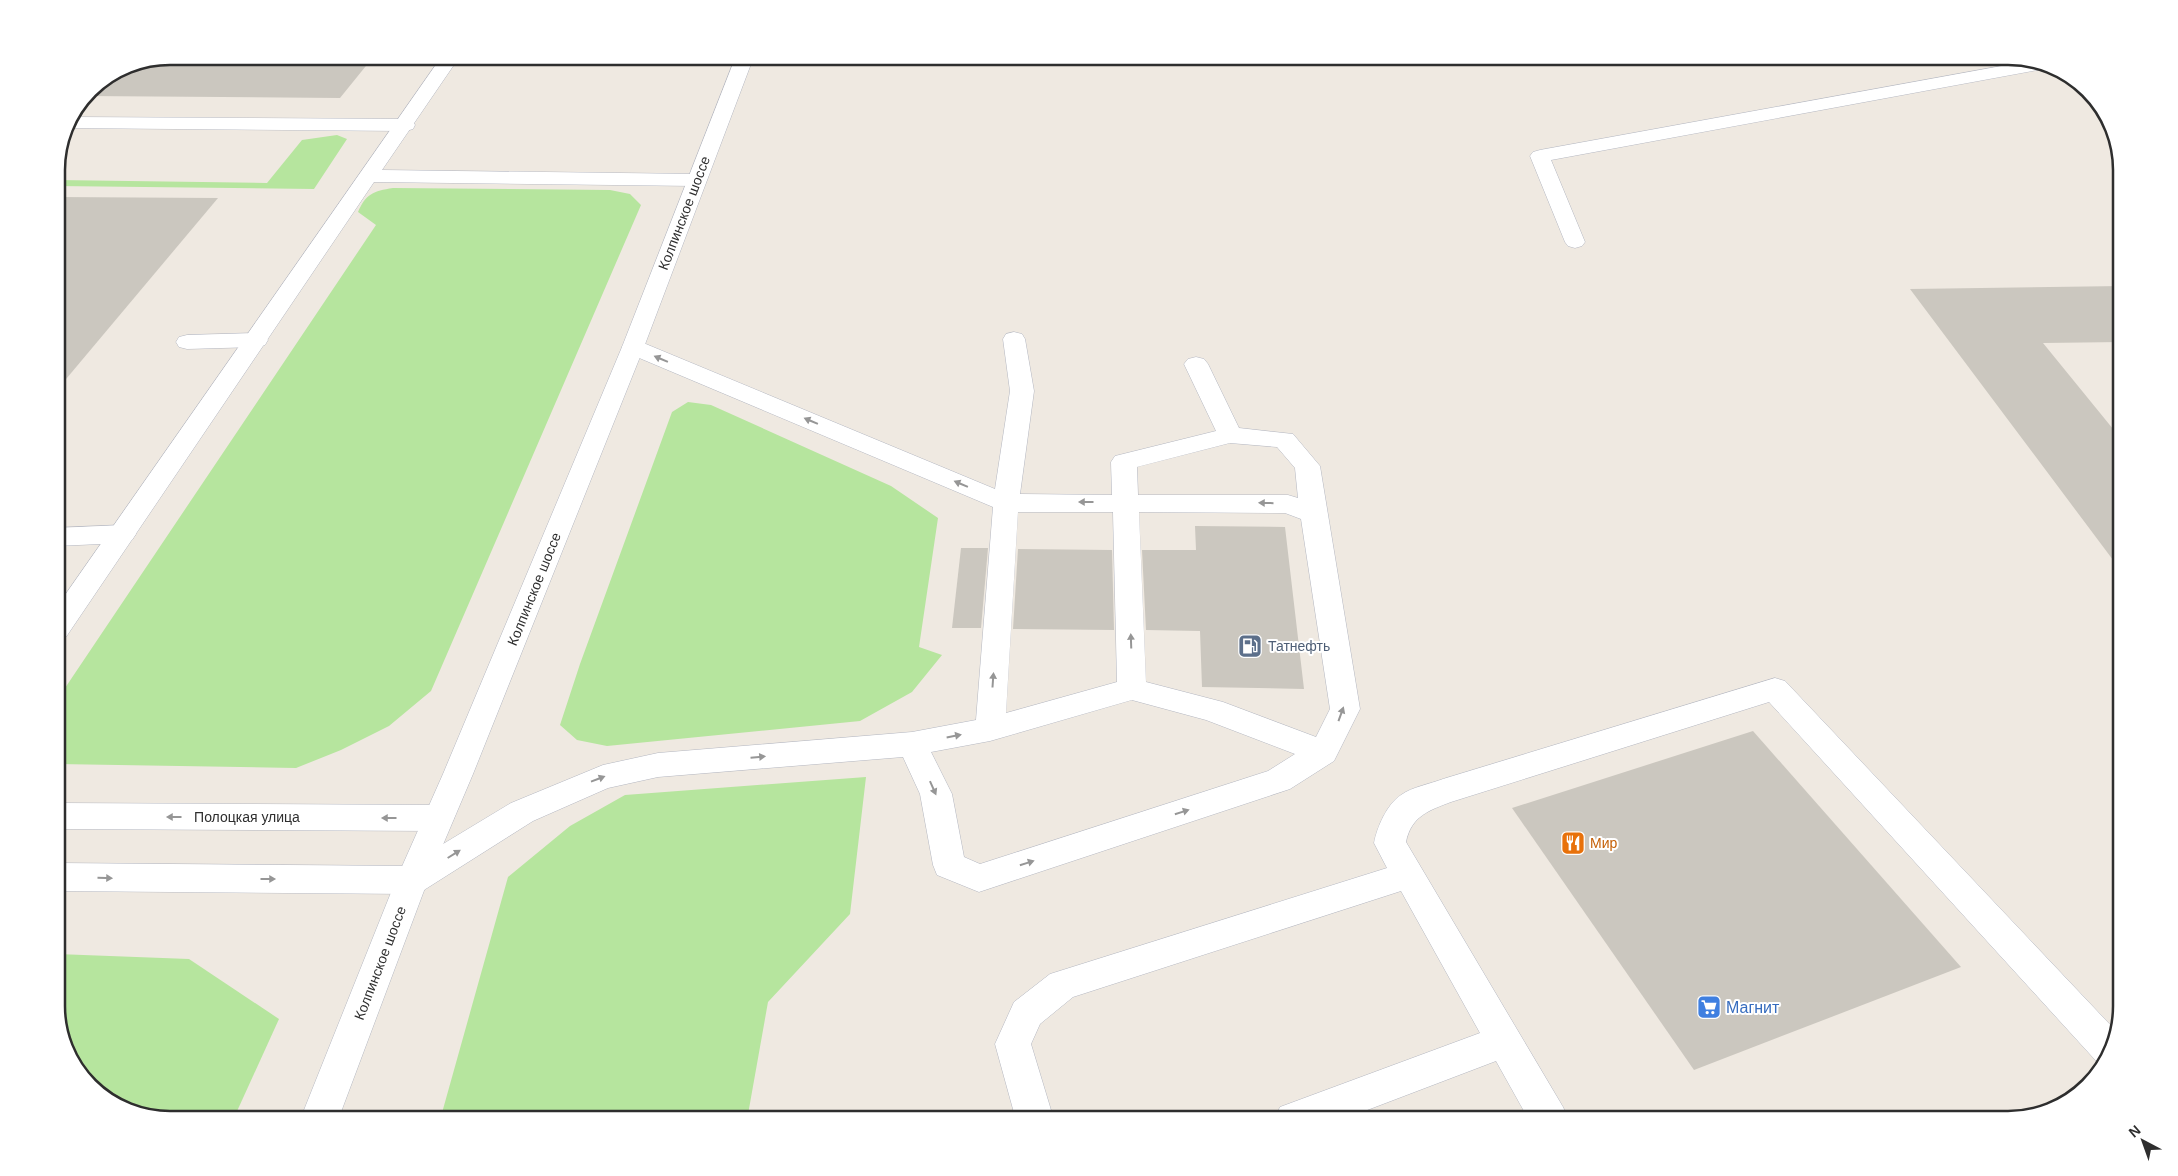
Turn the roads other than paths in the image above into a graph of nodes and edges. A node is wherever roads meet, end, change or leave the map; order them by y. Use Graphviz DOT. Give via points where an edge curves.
graph roads {
  1 [pos="445,65"];
  2 [pos="741,65"];
  3 [pos="2028,67"];
  4 [pos="76,123"];
  5 [pos="406,125"];
  6 [pos="370,176"];
  7 [pos="696,180"];
  8 [pos="1575,242"];
  9 [pos="1014,339"];
  10 [pos="257,340"];
  11 [pos="188,342"];
  12 [pos="633,347"];
  13 [pos="1196,364"];
  14 [pos="1230,435"];
  15 [pos="1006,502"];
  16 [pos="1126,502"];
  17 [pos="1313,514"];
  18 [pos="123,534"];
  19 [pos="65,537"];
  20 [pos="65,617"];
  21 [pos="1132,689"];
  22 [pos="990,729"];
  23 [pos="912,744"];
  24 [pos="1323,752"];
  25 [pos="65,816"];
  26 [pos="438,818"];
  27 [pos="1408,875"];
  28 [pos="65,877"];
  29 [pos="412,880"];
  30 [pos="1504,1041"];
  31 [pos="2105,1045"];
  32 [pos="322,1111"];
  33 [pos="1032,1111"];
  34 [pos="1317,1111"];
  35 [pos="1545,1111"];
  1 -- 5 [label="street"];
  2 -- 7 [label="street, Колпинское шоссе"];
  3 -- 8 [label="street" via="1540,156"];
  4 -- 5 [label="street"];
  5 -- 6 [label="street"];
  6 -- 7 [label="street"];
  6 -- 10 [label="street"];
  7 -- 12 [label="street, Колпинское шоссе"];
  9 -- 15 [label="street" via="1022,391"];
  10 -- 11 [label="street"];
  10 -- 18 [label="street"];
  15 -- 12 [label="street, one-way"];
  12 -- 26 [label="street, Колпинское шоссе"];
  13 -- 14 [label="street"];
  14 -- 16 [label="street" via="1124,462"];
  14 -- 17 [label="street" via="1284,440 1307,466"];
  16 -- 15 [label="street, one-way"];
  22 -- 15 [label="street, one-way"];
  17 -- 16 [label="street, one-way" via="1288,504"];
  21 -- 16 [label="street, one-way"];
  24 -- 17 [label="street, one-way" via="1345,709"];
  18 -- 19 [label="street"];
  18 -- 20 [label="street"];
  21 -- 22 [label="street"];
  21 -- 24 [label="street" via="1212,710"];
  23 -- 22 [label="street, one-way"];
  23 -- 24 [label="street, one-way" via="936,794 949,864 979,878 1279,780"];
  29 -- 23 [label="street, one-way" via="522,812 603,777 658,765"];
  26 -- 25 [label="street, Полоцкая улица, one-way"];
  26 -- 29 [label="street, Колпинское шоссе"];
  27 -- 30 [label="street"];
  27 -- 31 [label="street" via="1390,843 1393,828 1412,804 1775,689"];
  27 -- 33 [label="street" via="1062,985 1027,1013 1013,1044"];
  28 -- 29 [label="street, one-way"];
  29 -- 32 [label="street, Колпинское шоссе"];
  30 -- 34 [label="street"];
  30 -- 35 [label="street"];
}
